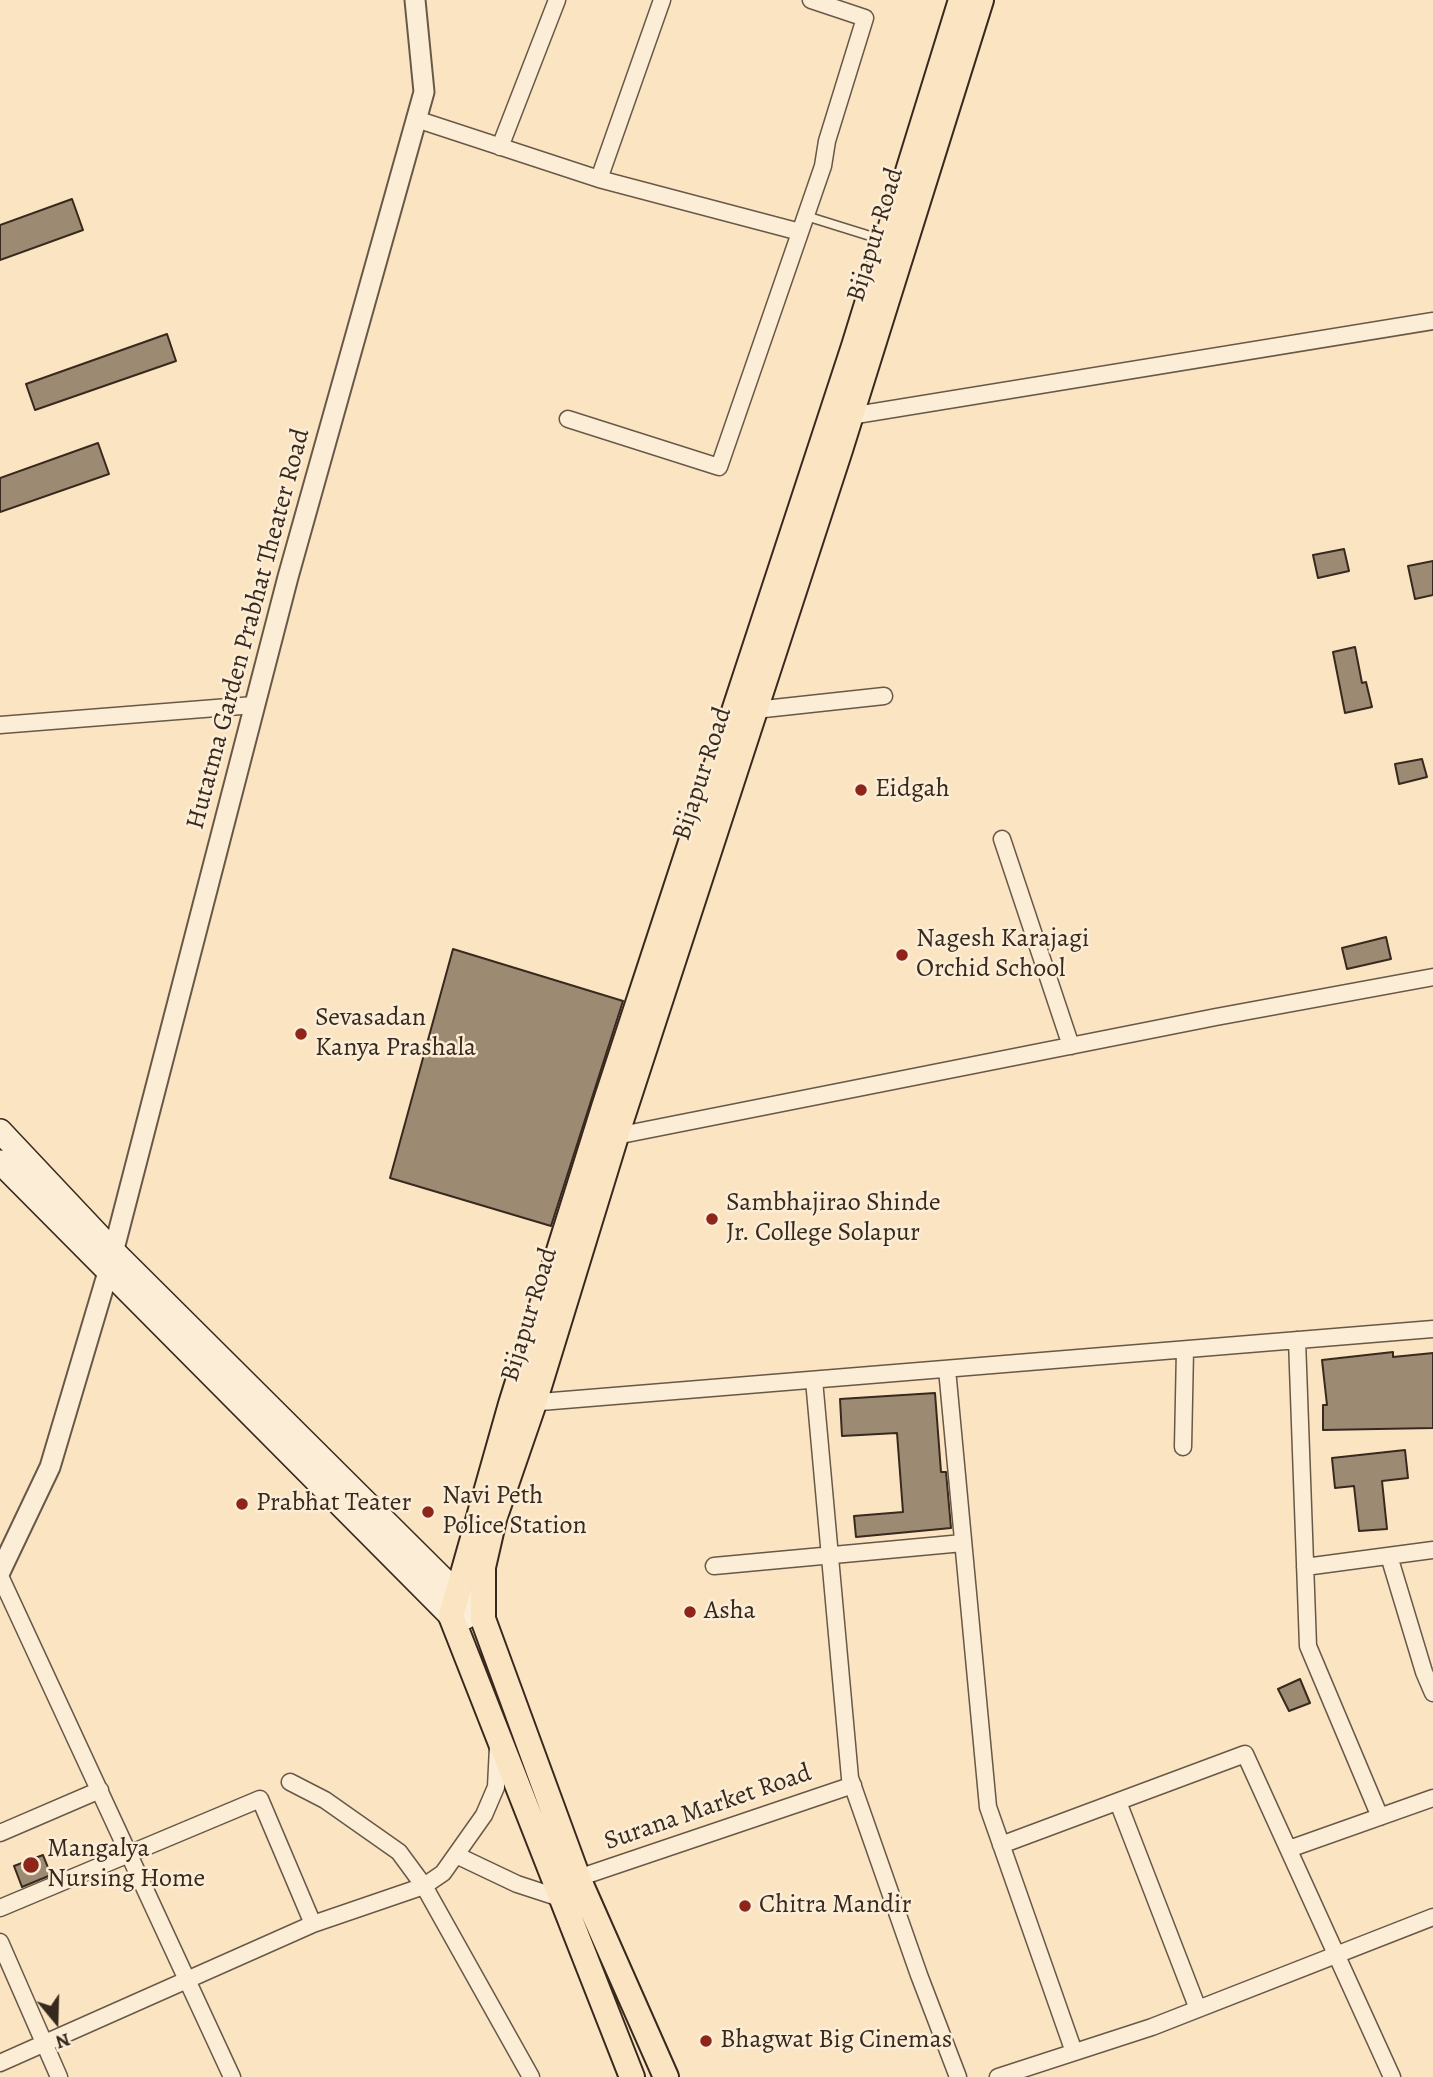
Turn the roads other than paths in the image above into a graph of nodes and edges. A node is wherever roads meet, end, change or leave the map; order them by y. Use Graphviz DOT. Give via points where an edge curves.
graph roads {
  1 [pos="415,0"];
  2 [pos="557,0"];
  3 [pos="662,0"];
  4 [pos="811,0"];
  5 [pos="961,0"];
  6 [pos="981,0"];
  7 [pos="416,119"];
  8 [pos="500,147"];
  9 [pos="599,179"];
  10 [pos="806,216"];
  11 [pos="800,232"];
  12 [pos="886,241"];
  13 [pos="1433,321"];
  14 [pos="850,416"];
  15 [pos="568,419"];
  16 [pos="884,696"];
  17 [pos="254,705"];
  18 [pos="755,710"];
  19 [pos="0,725"];
  20 [pos="1002,839"];
  21 [pos="1433,977"];
  22 [pos="1071,1046"];
  23 [pos="0,1131"];
  24 [pos="607,1133"];
  25 [pos="0,1162"];
  26 [pos="111,1261"];
  27 [pos="1433,1329"];
  28 [pos="1297,1340"];
  29 [pos="1185,1349"];
  30 [pos="947,1369"];
  31 [pos="814,1380"];
  32 [pos="523,1404"];
  33 [pos="1183,1447"];
  34 [pos="963,1543"];
  35 [pos="1433,1550"];
  36 [pos="829,1555"];
  37 [pos="1389,1556"];
  38 [pos="714,1566"];
  39 [pos="1305,1567"];
  40 [pos="0,1574"];
  41 [pos="454,1605"];
  42 [pos="483,1619"];
  43 [pos="1433,1693"];
  44 [pos="499,1733"];
  45 [pos="290,1782"];
  46 [pos="853,1785"];
  47 [pos="100,1790"];
  48 [pos="1433,1798"];
  49 [pos="1118,1802"];
  50 [pos="1380,1817"];
  51 [pos="0,1833"];
  52 [pos="1001,1845"];
  53 [pos="1289,1849"];
  54 [pos="129,1854"];
  55 [pos="456,1855"];
  56 [pos="578,1878"];
  57 [pos="424,1886"];
  58 [pos="563,1899"];
  59 [pos="0,1908"];
  60 [pos="1433,1917"];
  61 [pos="313,1924"];
  62 [pos="0,1942"];
  63 [pos="1338,1954"];
  64 [pos="188,1979"];
  65 [pos="1198,2009"];
  66 [pos="43,2044"];
  67 [pos="1073,2052"];
  68 [pos="0,2063"];
  69 [pos="59,2077"];
  70 [pos="232,2077"];
  71 [pos="531,2077"];
  72 [pos="632,2077"];
  73 [pos="666,2077"];
  74 [pos="957,2077"];
  75 [pos="998,2077"];
  76 [pos="1392,2077"];
  1 -- 7 [label="street, Hutatma Garden Prabhat Theater Road" via="424,92"];
  2 -- 8 [label="street"];
  3 -- 9 [label="street"];
  4 -- 10 [label="street" via="865,18"];
  5 -- 12 [label="main road"];
  6 -- 14 [label="main road, Bijapur Road"];
  7 -- 8 [label="street"];
  7 -- 17 [label="street, Hutatma Garden Prabhat Theater Road"];
  8 -- 9 [label="street"];
  9 -- 11 [label="street"];
  10 -- 11 [label="street"];
  10 -- 12 [label="lane"];
  11 -- 15 [label="street" via="719,467"];
  12 -- 24 [label="main road"];
  13 -- 14 [label="street"];
  14 -- 18 [label="main road, Bijapur Road"];
  16 -- 18 [label="street"];
  17 -- 19 [label="street"];
  17 -- 26 [label="street, Hutatma Garden Prabhat Theater Road"];
  18 -- 24 [label="main road, Bijapur Road"];
  20 -- 22 [label="street"];
  21 -- 22 [label="street"];
  22 -- 24 [label="street"];
  23 -- 26 [label="main road"];
  24 -- 32 [label="main road, Bijapur Road"];
  25 -- 26 [label="main road"];
  26 -- 40 [label="street, Hutatma Garden Prabhat Theater Road" via="50,1467"];
  26 -- 41 [label="main road"];
  27 -- 28 [label="street"];
  28 -- 29 [label="street"];
  28 -- 39 [label="street"];
  29 -- 30 [label="street"];
  29 -- 33 [label="street"];
  30 -- 31 [label="street"];
  30 -- 34 [label="street"];
  31 -- 32 [label="street"];
  31 -- 36 [label="street"];
  32 -- 41 [label="main road"];
  32 -- 42 [label="main road, Bijapur Road" via="483,1567"];
  34 -- 36 [label="street"];
  34 -- 52 [label="street" via="988,1807"];
  35 -- 37 [label="street"];
  36 -- 38 [label="street"];
  36 -- 46 [label="street"];
  37 -- 39 [label="street"];
  37 -- 43 [label="street"];
  39 -- 50 [label="street" via="1308,1646"];
  40 -- 47 [label="street"];
  41 -- 42 [label="main road"];
  41 -- 44 [label="main road"];
  42 -- 56 [label="main road"];
  44 -- 55 [label="street" via="496,1787 484,1815"];
  44 -- 58 [label="main road"];
  45 -- 57 [label="street" via="326,1800 399,1852"];
  46 -- 56 [label="street, Surana Market Road"];
  46 -- 74 [label="street"];
  47 -- 51 [label="street"];
  47 -- 54 [label="street"];
  48 -- 50 [label="street"];
  49 -- 52 [label="street"];
  49 -- 53 [label="street" via="1245,1754"];
  49 -- 65 [label="street"];
  50 -- 53 [label="street"];
  52 -- 67 [label="street"];
  53 -- 63 [label="street"];
  54 -- 59 [label="street"];
  54 -- 61 [label="street" via="260,1799"];
  54 -- 64 [label="street"];
  55 -- 57 [label="street" via="443,1873"];
  55 -- 58 [label="street" via="517,1884"];
  56 -- 73 [label="main road"];
  57 -- 61 [label="street"];
  57 -- 71 [label="street"];
  58 -- 72 [label="main road"];
  60 -- 63 [label="street"];
  61 -- 64 [label="street"];
  62 -- 66 [label="street"];
  63 -- 65 [label="street"];
  63 -- 76 [label="street"];
  64 -- 66 [label="street"];
  64 -- 70 [label="street"];
  65 -- 67 [label="street"];
  66 -- 68 [label="street"];
  66 -- 69 [label="street"];
  67 -- 75 [label="street"];
}
